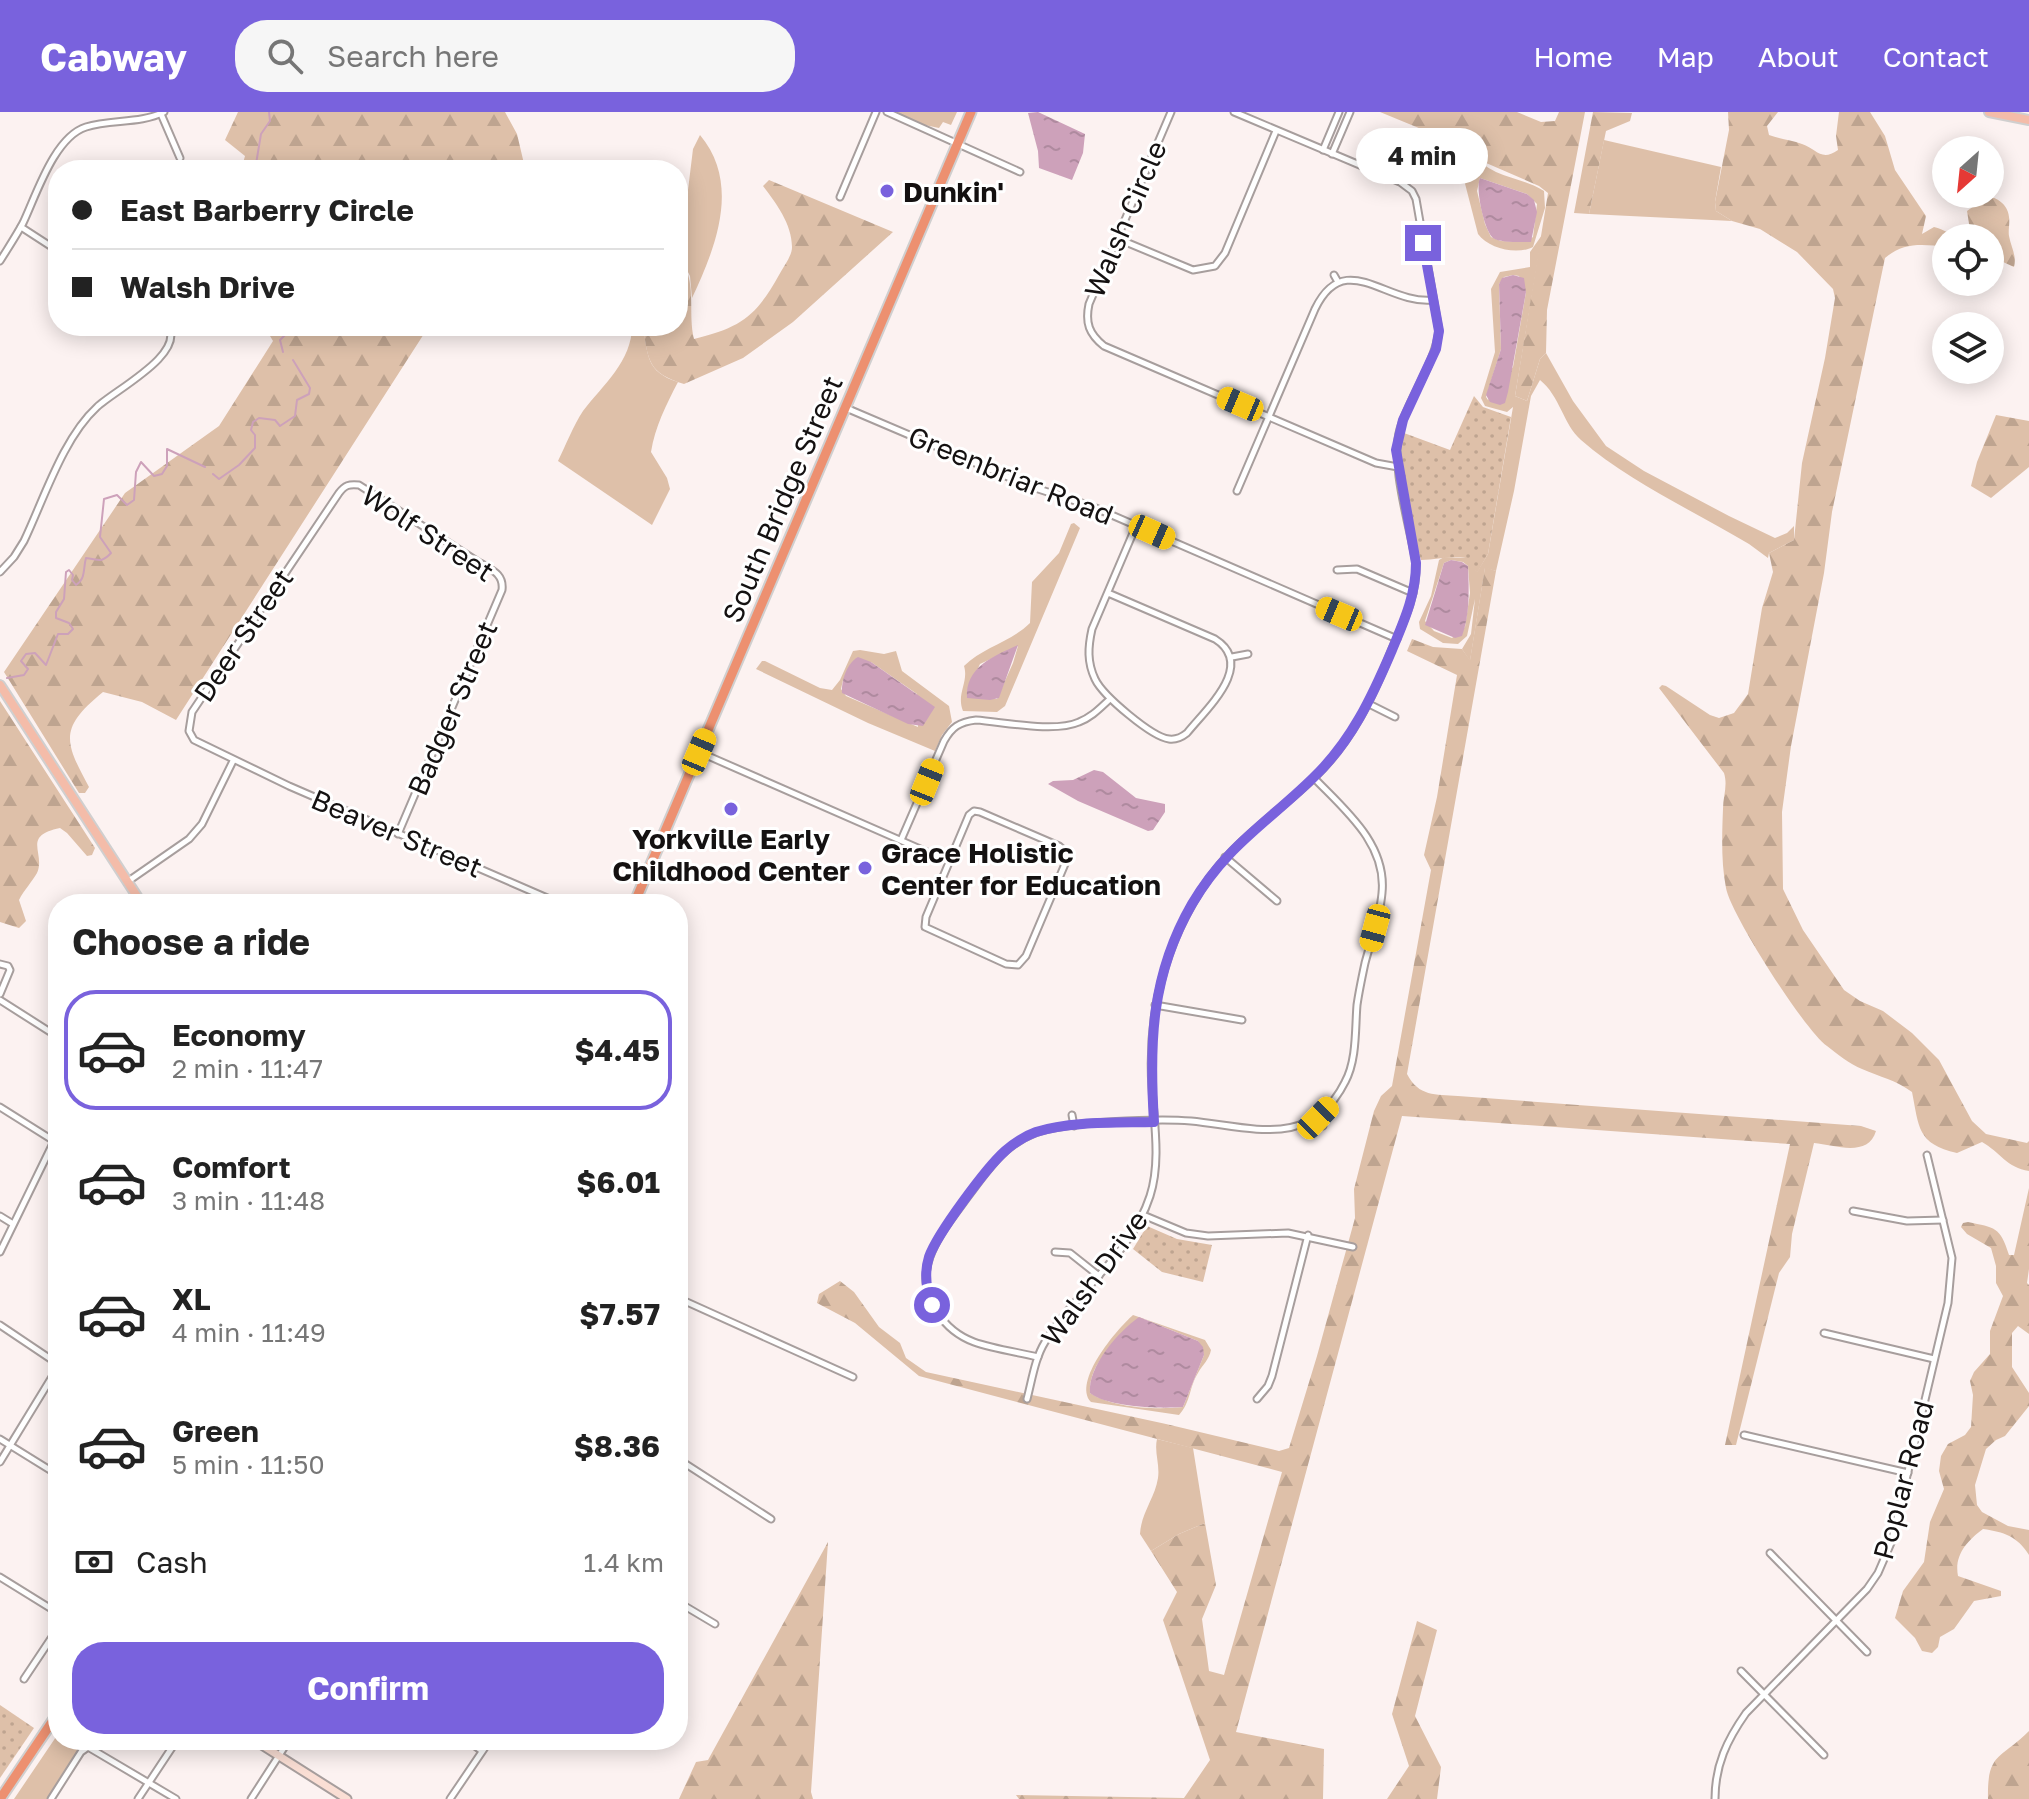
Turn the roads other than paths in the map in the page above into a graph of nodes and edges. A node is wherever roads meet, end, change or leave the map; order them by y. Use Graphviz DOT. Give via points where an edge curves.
graph roads {
  1 [pos="876,112"];
  2 [pos="887,112"];
  3 [pos="971,112"];
  4 [pos="1171,112"];
  5 [pos="1234,112"];
  6 [pos="1339,112"];
  7 [pos="1350,112"];
  8 [pos="1989,112"];
  9 [pos="162,113"];
  10 [pos="2029,120"];
  11 [pos="1276,131"];
  12 [pos="957,145"];
  13 [pos="1323,150"];
  14 [pos="1332,154"];
  15 [pos="180,158"];
  16 [pos="53,160"];
  17 [pos="48,170"];
  18 [pos="1020,172"];
  19 [pos="840,197"];
  20 [pos="21,227"];
  21 [pos="1116,238"];
  22 [pos="48,245"];
  23 [pos="0,261"];
  24 [pos="1334,275"];
  25 [pos="1338,282"];
  26 [pos="1433,300"];
  27 [pos="172,336"];
  28 [pos="845,408"];
  29 [pos="1269,418"];
  30 [pos="1398,467"];
  31 [pos="352,484"];
  32 [pos="1237,491"];
  33 [pos="1136,526"];
  34 [pos="1337,570"];
  35 [pos="0,572"];
  36 [pos="503,582"];
  37 [pos="1108,593"];
  38 [pos="1413,593"];
  39 [pos="1397,639"];
  40 [pos="1248,654"];
  41 [pos="1232,657"];
  42 [pos="0,685"];
  43 [pos="1110,699"];
  44 [pos="1369,704"];
  45 [pos="1395,717"];
  46 [pos="1175,739"];
  47 [pos="1175,746"];
  48 [pos="699,752"];
  49 [pos="233,761"];
  50 [pos="1314,778"];
  51 [pos="398,834"];
  52 [pos="901,840"];
  53 [pos="1225,857"];
  54 [pos="950,862"];
  55 [pos="127,882"];
  56 [pos="135,894"];
  57 [pos="538,894"];
  58 [pos="638,894"];
  59 [pos="1277,901"];
  60 [pos="0,964"];
  61 [pos="0,994"];
  62 [pos="0,1000"];
  63 [pos="1155,1005"];
  64 [pos="1242,1020"];
  65 [pos="48,1031"];
  66 [pos="0,1107"];
  67 [pos="1072,1115"];
  68 [pos="1318,1118"];
  69 [pos="1154,1122"];
  70 [pos="1074,1126"];
  71 [pos="1323,1126"];
  72 [pos="48,1137"];
  73 [pos="48,1153"];
  74 [pos="1927,1155"];
  75 [pos="1853,1211"];
  76 [pos="1143,1215"];
  77 [pos="0,1216"];
  78 [pos="1943,1220"];
  79 [pos="13,1224"];
  80 [pos="1308,1235"];
  81 [pos="1353,1247"];
  82 [pos="0,1252"];
  83 [pos="1055,1252"];
  84 [pos="1099,1276"];
  85 [pos="688,1303"];
  86 [pos="0,1325"];
  87 [pos="1824,1333"];
  88 [pos="1038,1357"];
  89 [pos="48,1358"];
  90 [pos="1934,1359"];
  91 [pos="853,1377"];
  92 [pos="48,1382"];
  93 [pos="1027,1399"];
  94 [pos="1257,1399"];
  95 [pos="1744,1435"];
  96 [pos="0,1439"];
  97 [pos="10,1446"];
  98 [pos="0,1462"];
  99 [pos="688,1466"];
  100 [pos="48,1469"];
  101 [pos="1908,1473"];
  102 [pos="771,1519"];
  103 [pos="1770,1553"];
  104 [pos="0,1577"];
  105 [pos="48,1607"];
  106 [pos="688,1608"];
  107 [pos="1837,1622"];
  108 [pos="715,1624"];
  109 [pos="48,1643"];
  110 [pos="1867,1652"];
  111 [pos="1741,1671"];
  112 [pos="24,1679"];
  113 [pos="1765,1694"];
  114 [pos="48,1728"];
  115 [pos="84,1750"];
  116 [pos="93,1750"];
  117 [pos="170,1750"];
  118 [pos="270,1750"];
  119 [pos="283,1750"];
  120 [pos="482,1751"];
  121 [pos="1824,1755"];
  122 [pos="279,1756"];
  123 [pos="149,1782"];
  124 [pos="0,1799"];
  125 [pos="51,1799"];
  126 [pos="138,1799"];
  127 [pos="176,1799"];
  128 [pos="251,1799"];
  129 [pos="347,1799"];
  130 [pos="450,1799"];
  131 [pos="1715,1799"];
  1 -- 19 [label="street"];
  2 -- 12 [label="street"];
  3 -- 12 [label="highway, South Bridge Street"];
  4 -- 21 [label="street, Walsh Circle"];
  5 -- 11 [label="street"];
  6 -- 13 [label="street"];
  7 -- 14 [label="street"];
  8 -- 10 [label="main road"];
  9 -- 15 [label="street"];
  9 -- 16 [label="street" via="84,127 69,136"];
  11 -- 13 [label="street"];
  11 -- 21 [label="street" via="1225,253 1210,272"];
  12 -- 18 [label="street"];
  12 -- 28 [label="highway, South Bridge Street"];
  13 -- 14 [label="street, Walsh Drive"];
  14 -- 26 [label="street, Walsh Drive" via="1412,191"];
  17 -- 20 [label="street"];
  20 -- 22 [label="street"];
  20 -- 23 [label="street"];
  21 -- 29 [label="street, Walsh Circle" via="1089,304 1086,330 1104,346"];
  24 -- 25 [label="street"];
  25 -- 26 [label="street" via="1357,280 1404,299"];
  25 -- 29 [label="street" via="1319,301"];
  26 -- 30 [label="street, Walsh Drive" via="1439,331 1436,349 1399,432"];
  27 -- 35 [label="street" via="161,357 81,424 24,541"];
  28 -- 33 [label="street, Greenbriar Road"];
  28 -- 48 [label="highway, South Bridge Street"];
  29 -- 30 [label="street, Walsh Circle" via="1376,463"];
  29 -- 32 [label="street"];
  30 -- 38 [label="street, Walsh Drive" via="1416,563"];
  31 -- 36 [label="street, Wolf Street"];
  31 -- 49 [label="street, Deer Street" via="339,493 188,721 194,740"];
  33 -- 37 [label="street"];
  33 -- 39 [label="street, Greenbriar Road"];
  34 -- 38 [label="street" via="1357,569"];
  36 -- 51 [label="street, Badger Street"];
  37 -- 41 [label="street" via="1215,639"];
  37 -- 43 [label="street" via="1088,654 1096,681"];
  38 -- 39 [label="street, Walsh Drive"];
  39 -- 44 [label="street, Walsh Drive"];
  40 -- 41 [label="street"];
  41 -- 46 [label="street" via="1228,680 1187,733"];
  42 -- 55 [label="main road"];
  43 -- 46 [label="street" via="1159,735"];
  43 -- 52 [label="street" via="1077,724 1061,727 976,720 951,728"];
  44 -- 45 [label="street"];
  44 -- 50 [label="street, Walsh Drive"];
  46 -- 47 [label="street"];
  48 -- 52 [label="street"];
  48 -- 58 [label="highway, South Bridge Street"];
  49 -- 51 [label="street, Beaver Street"];
  49 -- 55 [label="street" via="196,831"];
  50 -- 53 [label="street, Walsh Drive"];
  50 -- 68 [label="street" via="1371,842 1383,887 1362,976 1349,1074"];
  51 -- 57 [label="street, Beaver Street"];
  52 -- 54 [label="street"];
  53 -- 59 [label="street"];
  53 -- 63 [label="street, Walsh Drive" via="1181,925"];
  54 -- 54 [label="street" via="925,927 1006,964 1023,962 1067,853 974,811"];
  55 -- 56 [label="main road"];
  60 -- 61 [label="street" via="10,970"];
  62 -- 65 [label="street"];
  63 -- 64 [label="street"];
  63 -- 69 [label="street, Walsh Drive" via="1150,1065"];
  66 -- 72 [label="street"];
  67 -- 70 [label="street"];
  68 -- 69 [label="street" via="1285,1130"];
  68 -- 71 [label="street"];
  69 -- 70 [label="street"];
  69 -- 76 [label="street, Walsh Drive" via="1154,1176"];
  70 -- 88 [label="street" via="1036,1133 1005,1151 939,1236 926,1268 931,1304 948,1327 977,1343"];
  73 -- 79 [label="street"];
  74 -- 78 [label="street, Poplar Road"];
  75 -- 78 [label="street" via="1907,1221"];
  76 -- 80 [label="street" via="1208,1236"];
  76 -- 84 [label="street, Walsh Drive"];
  77 -- 79 [label="street"];
  78 -- 90 [label="street, Poplar Road" via="1951,1279"];
  79 -- 82 [label="street"];
  80 -- 81 [label="street"];
  80 -- 94 [label="street" via="1272,1376"];
  83 -- 84 [label="street" via="1070,1253"];
  84 -- 88 [label="street, Walsh Drive"];
  85 -- 91 [label="street"];
  86 -- 89 [label="street"];
  87 -- 90 [label="street"];
  88 -- 93 [label="street, Walsh Drive"];
  90 -- 101 [label="street, Poplar Road"];
  92 -- 97 [label="street"];
  95 -- 101 [label="street"];
  96 -- 97 [label="street"];
  97 -- 98 [label="street"];
  97 -- 100 [label="street"];
  99 -- 102 [label="street"];
  101 -- 107 [label="street, Poplar Road" via="1894,1535 1878,1573"];
  103 -- 107 [label="street"];
  104 -- 105 [label="street"];
  106 -- 108 [label="street"];
  107 -- 110 [label="street"];
  107 -- 113 [label="street, Poplar Road"];
  109 -- 112 [label="street"];
  111 -- 113 [label="street"];
  113 -- 121 [label="street"];
  113 -- 131 [label="street, Poplar Road" via="1730,1736 1719,1761"];
  114 -- 124 [label="highway"];
  115 -- 125 [label="street"];
  116 -- 123 [label="street"];
  117 -- 123 [label="street"];
  118 -- 122 [label="street"];
  119 -- 122 [label="street"];
  120 -- 130 [label="street"];
  122 -- 128 [label="street"];
  122 -- 129 [label="street"];
  123 -- 126 [label="street"];
  123 -- 127 [label="street"];
}
